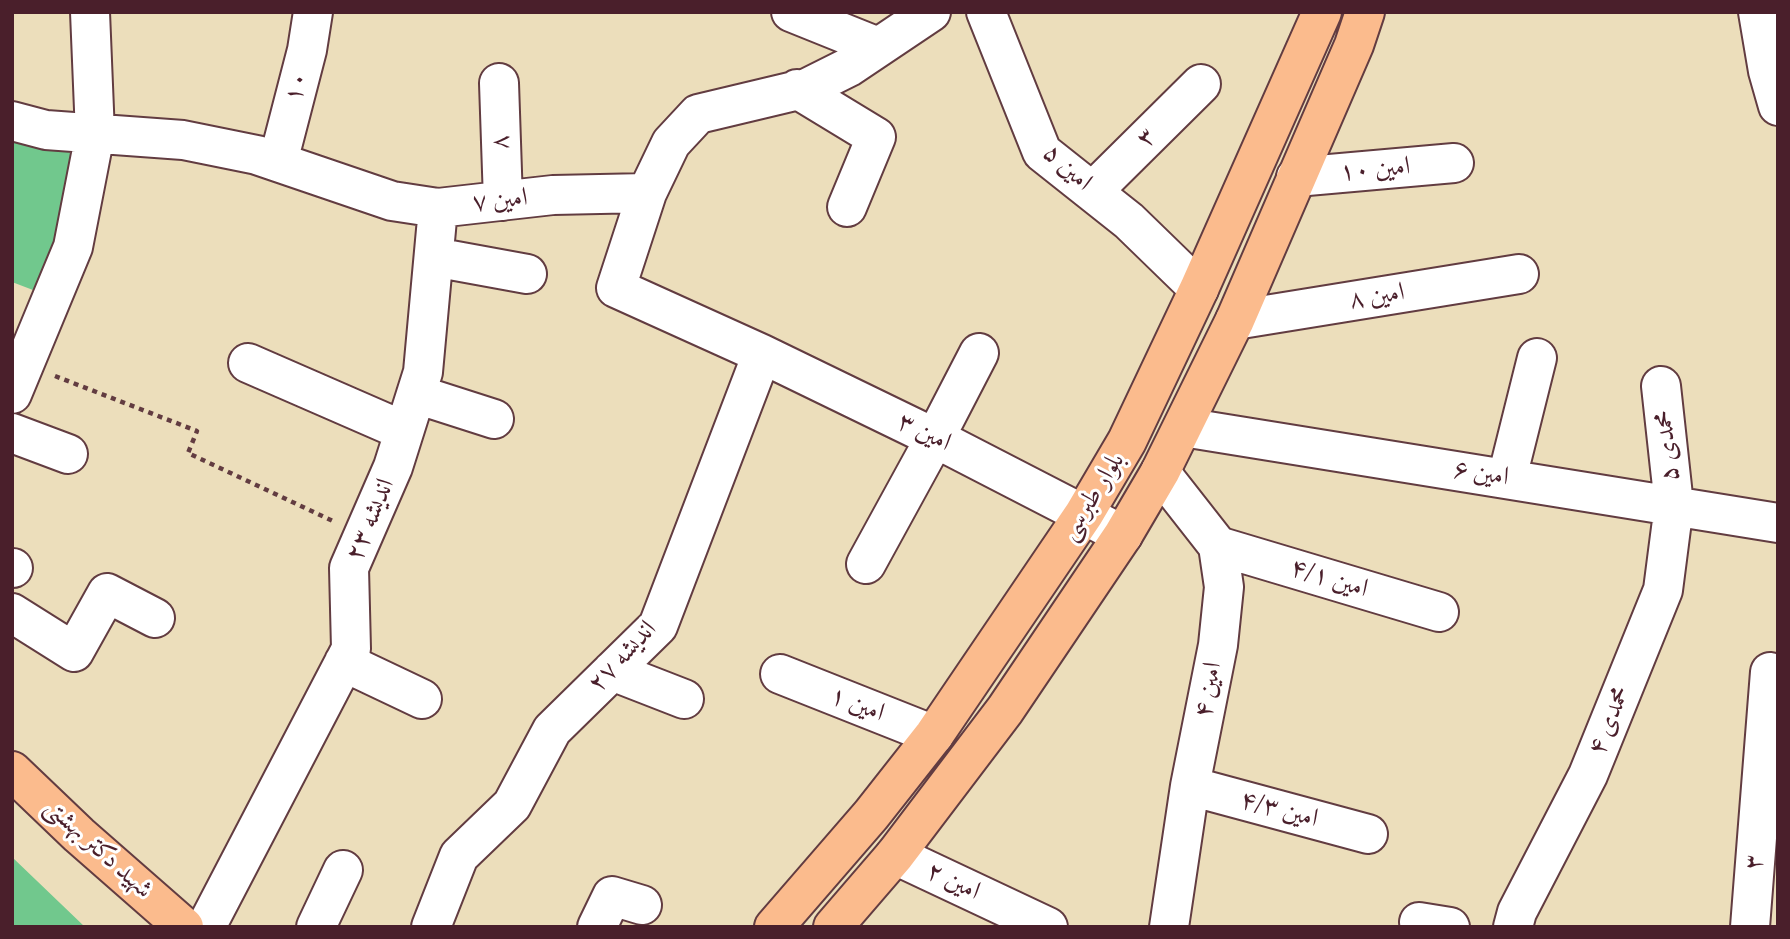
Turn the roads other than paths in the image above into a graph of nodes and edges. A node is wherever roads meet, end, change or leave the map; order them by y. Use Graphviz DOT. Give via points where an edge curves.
graph roads {
  1 [pos="90,12"];
  2 [pos="313,12"];
  3 [pos="791,12"];
  4 [pos="931,12"];
  5 [pos="986,12"];
  6 [pos="1322,12"];
  7 [pos="1365,12"];
  8 [pos="1758,12"];
  9 [pos="878,47"];
  10 [pos="499,83"];
  11 [pos="1201,84"];
  12 [pos="797,89"];
  13 [pos="1778,106"];
  14 [pos="12,121"];
  15 [pos="94,134"];
  16 [pos="278,162"];
  17 [pos="1454,163"];
  18 [pos="1296,177"];
  19 [pos="1094,191"];
  20 [pos="646,193"];
  21 [pos="503,201"];
  22 [pos="847,207"];
  23 [pos="438,208"];
  24 [pos="434,257"];
  25 [pos="527,274"];
  26 [pos="1519,274"];
  27 [pos="1199,289"];
  28 [pos="1235,320"];
  29 [pos="979,353"];
  30 [pos="762,354"];
  31 [pos="1537,358"];
  32 [pos="248,363"];
  33 [pos="18,379"];
  34 [pos="1661,386"];
  35 [pos="416,394"];
  36 [pos="494,419"];
  37 [pos="1183,427"];
  38 [pos="404,431"];
  39 [pos="12,433"];
  40 [pos="935,438"];
  41 [pos="68,454"];
  42 [pos="1160,471"];
  43 [pos="1507,478"];
  44 [pos="1674,505"];
  45 [pos="1084,514"];
  46 [pos="1778,523"];
  47 [pos="1123,535"];
  48 [pos="1218,546"];
  49 [pos="866,564"];
  50 [pos="1439,612"];
  51 [pos="12,613"];
  52 [pos="155,618"];
  53 [pos="344,662"];
  54 [pos="612,671"];
  55 [pos="1770,672"];
  56 [pos="780,674"];
  57 [pos="422,699"];
  58 [pos="684,699"];
  59 [pos="934,735"];
  60 [pos="12,771"];
  61 [pos="1190,786"];
  62 [pos="12,800"];
  63 [pos="1368,834"];
  64 [pos="895,855"];
  65 [pos="344,870"];
  66 [pos="642,905"];
  67 [pos="151,927"];
  68 [pos="184,927"];
  69 [pos="206,927"];
  70 [pos="316,927"];
  71 [pos="431,927"];
  72 [pos="597,927"];
  73 [pos="774,927"];
  74 [pos="833,927"];
  75 [pos="1048,927"];
  76 [pos="1169,927"];
  77 [pos="1513,927"];
  78 [pos="1750,927"];
  1 -- 15 [label="street"];
  2 -- 16 [label="street, ۱۰"];
  3 -- 9 [label="street"];
  4 -- 9 [label="street"];
  5 -- 19 [label="street, امین ۵" via="1042,152"];
  6 -- 27 [label="main road, بلوار طبرسی"];
  7 -- 18 [label="main road, بلوار طبرسی"];
  8 -- 13 [label="street"];
  9 -- 12 [label="street" via="849,67"];
  10 -- 21 [label="street, ۸"];
  11 -- 19 [label="street, ۳"];
  12 -- 20 [label="street" via="698,114 671,143"];
  12 -- 22 [label="street" via="876,137"];
  14 -- 15 [label="street, امین ۷" via="46,130"];
  15 -- 16 [label="street, امین ۷" via="183,140"];
  15 -- 33 [label="street" via="72,247"];
  16 -- 23 [label="street, امین ۷" via="392,201"];
  17 -- 18 [label="street, امین ۱۰"];
  18 -- 28 [label="main road, بلوار طبرسی"];
  19 -- 27 [label="street, امین ۵"];
  20 -- 21 [label="street, امین ۷"];
  20 -- 30 [label="street, امین ۳" via="616,288"];
  21 -- 23 [label="street, امین ۷"];
  23 -- 24 [label="street, اندیشه ۲۳"];
  24 -- 25 [label="street"];
  24 -- 35 [label="street, اندیشه ۲۳"];
  26 -- 28 [label="street, امین ۸"];
  27 -- 45 [label="main road, بلوار طبرسی" via="1127,441"];
  28 -- 37 [label="main road, بلوار طبرسی"];
  29 -- 40 [label="street"];
  30 -- 40 [label="street, امین ۳"];
  30 -- 54 [label="street, اندیشه ۲۷" via="658,626"];
  31 -- 43 [label="street"];
  32 -- 38 [label="street"];
  34 -- 44 [label="street, محمدی ۵"];
  35 -- 36 [label="street"];
  35 -- 38 [label="street, اندیشه ۲۳"];
  37 -- 42 [label="main road, بلوار طبرسی"];
  37 -- 43 [label="street, امین ۶"];
  38 -- 53 [label="street, اندیشه ۲۳" via="349,568 351,649"];
  39 -- 41 [label="street"];
  40 -- 45 [label="street, امین ۳"];
  40 -- 49 [label="street"];
  42 -- 47 [label="main road, بلوار طبرسی"];
  42 -- 48 [label="street, امین ۴"];
  43 -- 44 [label="street, امین ۶"];
  44 -- 46 [label="street, امین ۶"];
  44 -- 77 [label="street, محمدی ۴" via="1663,590 1588,775"];
  45 -- 47 [label="street, امین ۳"];
  45 -- 59 [label="main road, بلوار طبرسی"];
  47 -- 64 [label="main road, بلوار طبرسی" via="1005,710"];
  48 -- 50 [label="street, امین ۴/۱"];
  48 -- 61 [label="street, امین ۴" via="1224,587 1218,645"];
  51 -- 52 [label="street" via="74,652 107,593"];
  53 -- 57 [label="street"];
  53 -- 69 [label="street, اندیشه ۲۳"];
  54 -- 58 [label="street"];
  54 -- 71 [label="street, اندیشه ۲۷" via="552,730 512,805 459,856"];
  55 -- 78 [label="street, ۳"];
  56 -- 59 [label="street, امین ۱"];
  59 -- 73 [label="main road, بلوار طبرسی"];
  60 -- 68 [label="main road, شهید دکتر بهشتی"];
  61 -- 63 [label="street, ۴/۳ امین"];
  61 -- 76 [label="street, امین ۴"];
  62 -- 67 [label="main road, شهید دکتر بهشتی"];
  64 -- 74 [label="main road, بلوار طبرسی"];
  64 -- 75 [label="street, امین ۲"];
  65 -- 70 [label="street"];
  66 -- 72 [label="street" via="612,895"];
}
